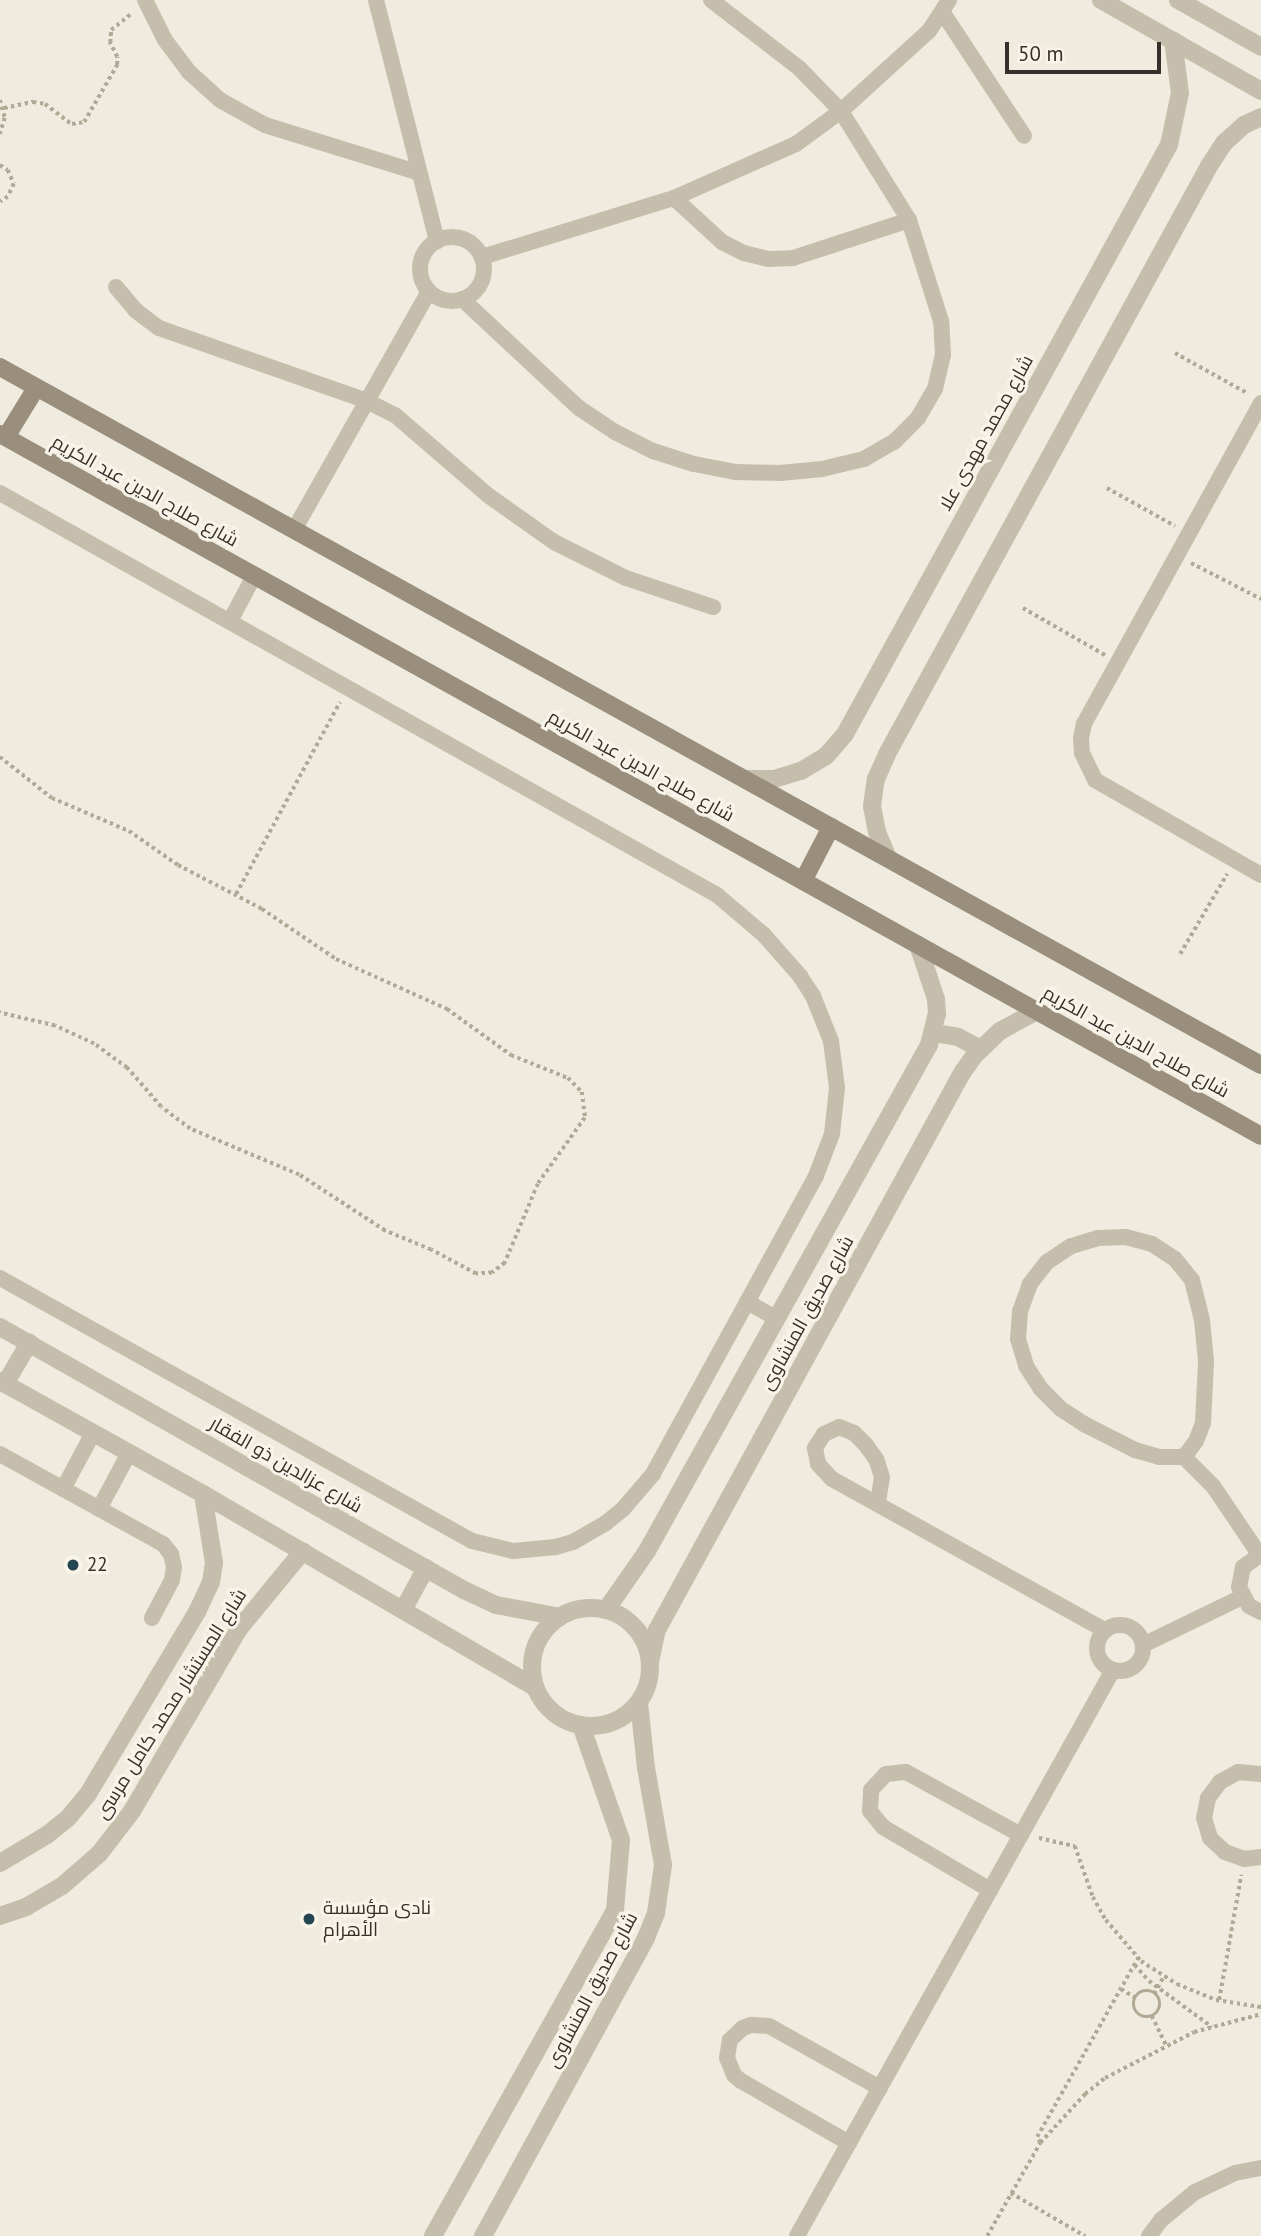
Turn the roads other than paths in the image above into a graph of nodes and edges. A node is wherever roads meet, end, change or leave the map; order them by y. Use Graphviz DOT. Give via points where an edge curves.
graph roads {
  1 [pos="376,0"];
  2 [pos="711,0"];
  3 [pos="1178,0"];
  4 [pos="146,2"];
  5 [pos="1108,2"];
  6 [pos="946,6"];
  7 [pos="1173,40"];
  8 [pos="1261,47"];
  9 [pos="1261,91"];
  10 [pos="842,111"];
  11 [pos="1261,117"];
  12 [pos="1024,136"];
  13 [pos="417,172"];
  14 [pos="674,198"];
  15 [pos="909,220"];
  16 [pos="437,241"];
  17 [pos="482,257"];
  18 [pos="116,288"];
  19 [pos="429,291"];
  20 [pos="462,299"];
  21 [pos="0,367"];
  22 [pos="36,388"];
  23 [pos="1256,399"];
  24 [pos="367,401"];
  25 [pos="3,435"];
  26 [pos="0,493"];
  27 [pos="294,530"];
  28 [pos="254,576"];
  29 [pos="713,607"];
  30 [pos="230,621"];
  31 [pos="745,779"];
  32 [pos="831,827"];
  33 [pos="888,858"];
  34 [pos="1261,875"];
  35 [pos="803,881"];
  36 [pos="918,945"];
  37 [pos="1037,1011"];
  38 [pos="934,1033"];
  39 [pos="981,1049"];
  40 [pos="1261,1065"];
  41 [pos="1261,1136"];
  42 [pos="0,1278"];
  43 [pos="747,1301"];
  44 [pos="776,1318"];
  45 [pos="0,1327"];
  46 [pos="29,1343"];
  47 [pos="3,1383"];
  48 [pos="93,1433"];
  49 [pos="129,1453"];
  50 [pos="0,1454"];
  51 [pos="1184,1457"];
  52 [pos="63,1489"];
  53 [pos="203,1494"];
  54 [pos="878,1502"];
  55 [pos="99,1509"];
  56 [pos="303,1552"];
  57 [pos="1260,1554"];
  58 [pos="426,1569"];
  59 [pos="1242,1597"];
  60 [pos="403,1610"];
  61 [pos="606,1610"];
  62 [pos="1261,1612"];
  63 [pos="560,1617"];
  64 [pos="152,1618"];
  65 [pos="1104,1630"];
  66 [pos="1143,1645"];
  67 [pos="650,1662"];
  68 [pos="1113,1670"];
  69 [pos="535,1687"];
  70 [pos="639,1702"];
  71 [pos="581,1725"];
  72 [pos="1261,1774"];
  73 [pos="1021,1835"];
  74 [pos="1261,1857"];
  75 [pos="0,1863"];
  76 [pos="990,1890"];
  77 [pos="0,1916"];
  78 [pos="880,2088"];
  79 [pos="849,2143"];
  80 [pos="1261,2168"];
  81 [pos="433,2236"];
  82 [pos="482,2236"];
  83 [pos="797,2236"];
  84 [pos="1149,2236"];
  1 -- 13 [label="street"];
  2 -- 10 [label="street" via="799,68"];
  3 -- 8 [label="street"];
  4 -- 13 [label="street" via="165,40 189,72 220,100 265,125"];
  5 -- 7 [label="street"];
  6 -- 10 [label="street" via="929,31"];
  6 -- 12 [label="street"];
  7 -- 9 [label="street"];
  7 -- 31 [label="street, شارع محمد مهدى علا" via="1180,93 1168,145 845,734 825,756 801,771 774,779"];
  10 -- 14 [label="street" via="796,144"];
  10 -- 15 [label="street"];
  11 -- 33 [label="street" via="1224,143 1209,166 887,754 876,779 872,806"];
  13 -- 16 [label="street"];
  14 -- 15 [label="street" via="722,242 768,259 793,258"];
  14 -- 17 [label="street"];
  15 -- 20 [label="street" via="941,321 943,355 935,389 918,418 894,442 864,459 822,469 736,472 653,451 579,408"];
  16 -- 17 [label="street" via="463,239"];
  16 -- 19 [label="street" via="421,264"];
  17 -- 20 [label="street" via="483,277 472,294"];
  18 -- 24 [label="street" via="159,328"];
  19 -- 20 [label="street" via="445,300"];
  19 -- 24 [label="street"];
  21 -- 22 [label="main road, شارع صلاح الدين عبد الكريم"];
  22 -- 25 [label="main road"];
  22 -- 27 [label="main road, شارع صلاح الدين عبد الكريم"];
  23 -- 34 [label="street" via="1189,534 1084,723 1081,738 1087,767 1108,789"];
  24 -- 27 [label="street"];
  24 -- 29 [label="street" via="412,427 489,496 554,542 626,578"];
  25 -- 28 [label="main road, شارع صلاح الدين عبد الكريم"];
  26 -- 30 [label="street"];
  27 -- 31 [label="main road, شارع صلاح الدين عبد الكريم"];
  28 -- 30 [label="street"];
  28 -- 35 [label="main road, شارع صلاح الدين عبد الكريم"];
  30 -- 43 [label="street" via="717,895 764,935 800,976 824,1018 831,1041 836,1111 816,1176"];
  31 -- 32 [label="main road, شارع صلاح الدين عبد الكريم"];
  32 -- 33 [label="main road, شارع صلاح الدين عبد الكريم"];
  32 -- 35 [label="main road"];
  33 -- 40 [label="main road, شارع صلاح الدين عبد الكريم"];
  35 -- 36 [label="main road, شارع صلاح الدين عبد الكريم"];
  36 -- 37 [label="main road, شارع صلاح الدين عبد الكريم"];
  36 -- 38 [label="street, شارع صديق المنشاوى" via="936,999"];
  37 -- 39 [label="street, شارع صديق المنشاوى" via="1000,1031"];
  37 -- 41 [label="main road, شارع صلاح الدين عبد الكريم"];
  38 -- 39 [label="street" via="958,1037"];
  38 -- 44 [label="street, شارع صديق المنشاوى"];
  39 -- 67 [label="street, شارع صديق المنشاوى" via="962,1073 657,1630"];
  42 -- 43 [label="street" via="453,1532 513,1551 573,1542 606,1523 631,1500 659,1464"];
  43 -- 44 [label="street"];
  44 -- 61 [label="street, شارع صديق المنشاوى" via="647,1551"];
  45 -- 46 [label="street, شارع عزالدين ذو الفقار"];
  46 -- 47 [label="street"];
  46 -- 58 [label="street, شارع عزالدين ذو الفقار"];
  47 -- 48 [label="street"];
  48 -- 49 [label="street"];
  48 -- 52 [label="street"];
  49 -- 53 [label="street"];
  49 -- 55 [label="street"];
  50 -- 52 [label="street"];
  51 -- 51 [label="street" via="1203,1423 1206,1361 1192,1280 1175,1259 1152,1244 1126,1237 1098,1238 1071,1246 1047,1262 1030,1284 1020,1311 1018,1339 1026,1366 1041,1389 1084,1424 1135,1450 1159,1457"];
  51 -- 57 [label="street" via="1213,1486"];
  52 -- 55 [label="street"];
  53 -- 56 [label="street"];
  53 -- 75 [label="street, شارع المستشار محمد كامل مرسى" via="214,1563 197,1612 88,1794 47,1835"];
  54 -- 54 [label="street" via="882,1476 866,1445 839,1427 824,1434 816,1448 818,1464 832,1479"];
  54 -- 65 [label="street"];
  55 -- 64 [label="street" via="163,1544 171,1554 173,1580"];
  56 -- 60 [label="street"];
  56 -- 77 [label="street, شارع المستشار محمد كامل مرسى" via="238,1630 132,1811 99,1854 62,1886"];
  57 -- 59 [label="street" via="1243,1567"];
  58 -- 60 [label="street"];
  58 -- 63 [label="street, شارع عزالدين ذو الفقار" via="496,1605"];
  59 -- 62 [label="street"];
  59 -- 66 [label="street"];
  60 -- 69 [label="street"];
  61 -- 63 [label="street" via="590,1608"];
  61 -- 67 [label="street" via="628,1621 643,1639"];
  63 -- 69 [label="street" via="544,1630 535,1647"];
  65 -- 66 [label="street" via="1125,1625 1138,1632"];
  65 -- 68 [label="street" via="1097,1653"];
  66 -- 68 [label="street" via="1135,1666"];
  67 -- 70 [label="street" via="648,1683"];
  68 -- 73 [label="street"];
  69 -- 71 [label="street" via="553,1712"];
  70 -- 71 [label="street" via="613,1721"];
  70 -- 82 [label="street, شارع صديق المنشاوى" via="663,1865 656,1913"];
  71 -- 81 [label="street, شارع صديق المنشاوى" via="621,1840 615,1910"];
  72 -- 74 [label="street" via="1238,1772 1220,1782 1208,1798 1204,1818 1210,1838 1225,1852 1244,1859"];
  73 -- 76 [label="street"];
  73 -- 76 [label="street" via="906,1772 886,1774 871,1790 870,1811 875,1820"];
  76 -- 78 [label="street"];
  78 -- 79 [label="street"];
  78 -- 79 [label="street" via="769,2026 751,2025 730,2040 729,2067 741,2081"];
  79 -- 83 [label="street"];
  80 -- 84 [label="street" via="1195,2192"];
}
